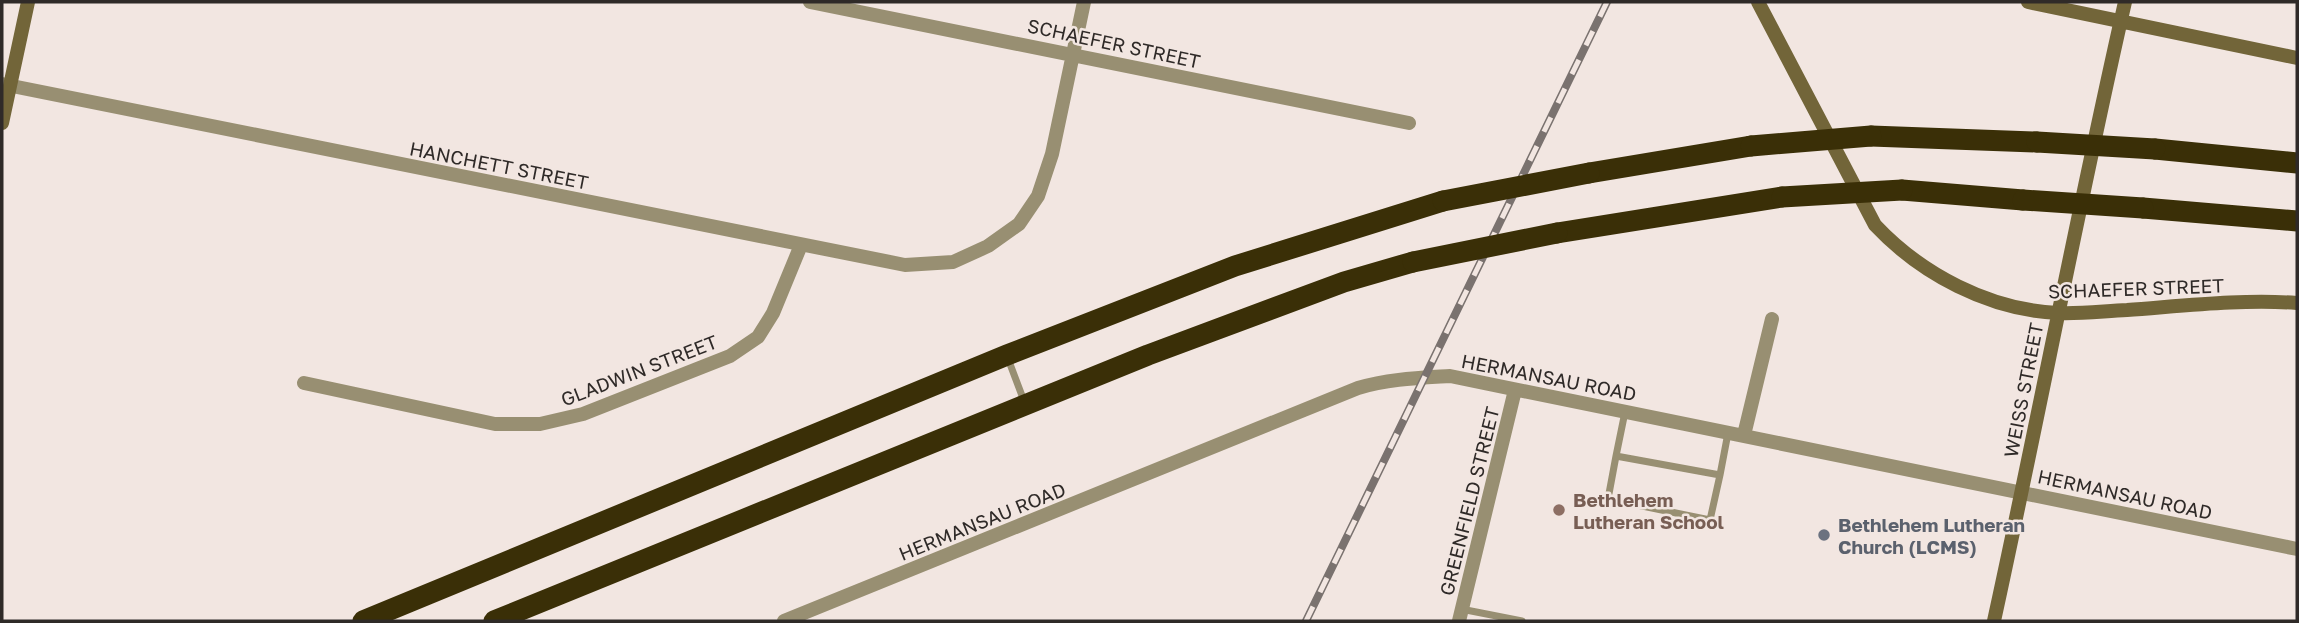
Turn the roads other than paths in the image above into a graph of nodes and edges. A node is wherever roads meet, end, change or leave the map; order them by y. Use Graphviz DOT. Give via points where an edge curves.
graph roads {
  1 [pos="28,2"];
  2 [pos="810,2"];
  3 [pos="1084,2"];
  4 [pos="1758,2"];
  5 [pos="2028,2"];
  6 [pos="2125,2"];
  7 [pos="2121,20"];
  8 [pos="1074,55"];
  9 [pos="2297,58"];
  10 [pos="6,85"];
  11 [pos="1409,123"];
  12 [pos="2,124"];
  13 [pos="2296,163"];
  14 [pos="2297,221"];
  15 [pos="801,245"];
  16 [pos="2297,303"];
  17 [pos="2057,313"];
  18 [pos="1772,319"];
  19 [pos="1007,355"];
  20 [pos="304,383"];
  21 [pos="1516,390"];
  22 [pos="1025,405"];
  23 [pos="1625,412"];
  24 [pos="1728,432"];
  25 [pos="1744,435"];
  26 [pos="1616,456"];
  27 [pos="1720,475"];
  28 [pos="2022,492"];
  29 [pos="2297,549"];
  30 [pos="1460,615"];
  31 [pos="363,621"];
  32 [pos="494,621"];
  33 [pos="784,621"];
  34 [pos="1522,621"];
  35 [pos="1994,621"];
  1 -- 10 [label="street"];
  2 -- 8 [label="street, SCHAEFER STREET"];
  3 -- 8 [label="street, HANCHETT STREET"];
  4 -- 17 [label="street, SCHAEFER STREET" via="1875,225 1893,245 1982,297"];
  5 -- 7 [label="street"];
  6 -- 7 [label="street, WEISS STREET"];
  7 -- 9 [label="street"];
  7 -- 17 [label="street, WEISS STREET"];
  8 -- 11 [label="street, SCHAEFER STREET"];
  8 -- 15 [label="street, HANCHETT STREET" via="1038,196 1019,224 988,246 953,262 905,265"];
  10 -- 12 [label="street"];
  10 -- 15 [label="street, HANCHETT STREET"];
  13 -- 19 [label="highway, bridge" via="2155,149 1871,136 1751,146 1443,201 1235,266"];
  14 -- 22 [label="highway, bridge" via="1902,190 1782,197 1557,233 1413,262 1344,282"];
  15 -- 20 [label="street, GLADWIN STREET" via="758,337 730,356 583,414 540,424 495,424"];
  16 -- 17 [label="street, SCHAEFER STREET"];
  17 -- 28 [label="street, WEISS STREET"];
  18 -- 25 [label="street"];
  19 -- 22 [label="lane"];
  19 -- 31 [label="highway"];
  21 -- 23 [label="street, HERMANSAU ROAD"];
  21 -- 30 [label="street, GREENFIELD STREET"];
  21 -- 33 [label="street, HERMANSAU ROAD" via="1450,376 1383,380"];
  22 -- 32 [label="highway"];
  23 -- 24 [label="street, HERMANSAU ROAD"];
  23 -- 26 [label="lane"];
  24 -- 25 [label="street, HERMANSAU ROAD"];
  24 -- 27 [label="lane"];
  25 -- 28 [label="street, HERMANSAU ROAD"];
  26 -- 27 [label="lane"];
  26 -- 27 [label="lane" via="1608,499 1710,520"];
  28 -- 29 [label="street, HERMANSAU ROAD"];
  28 -- 35 [label="street, WEISS STREET"];
  30 -- 34 [label="lane"];
}
